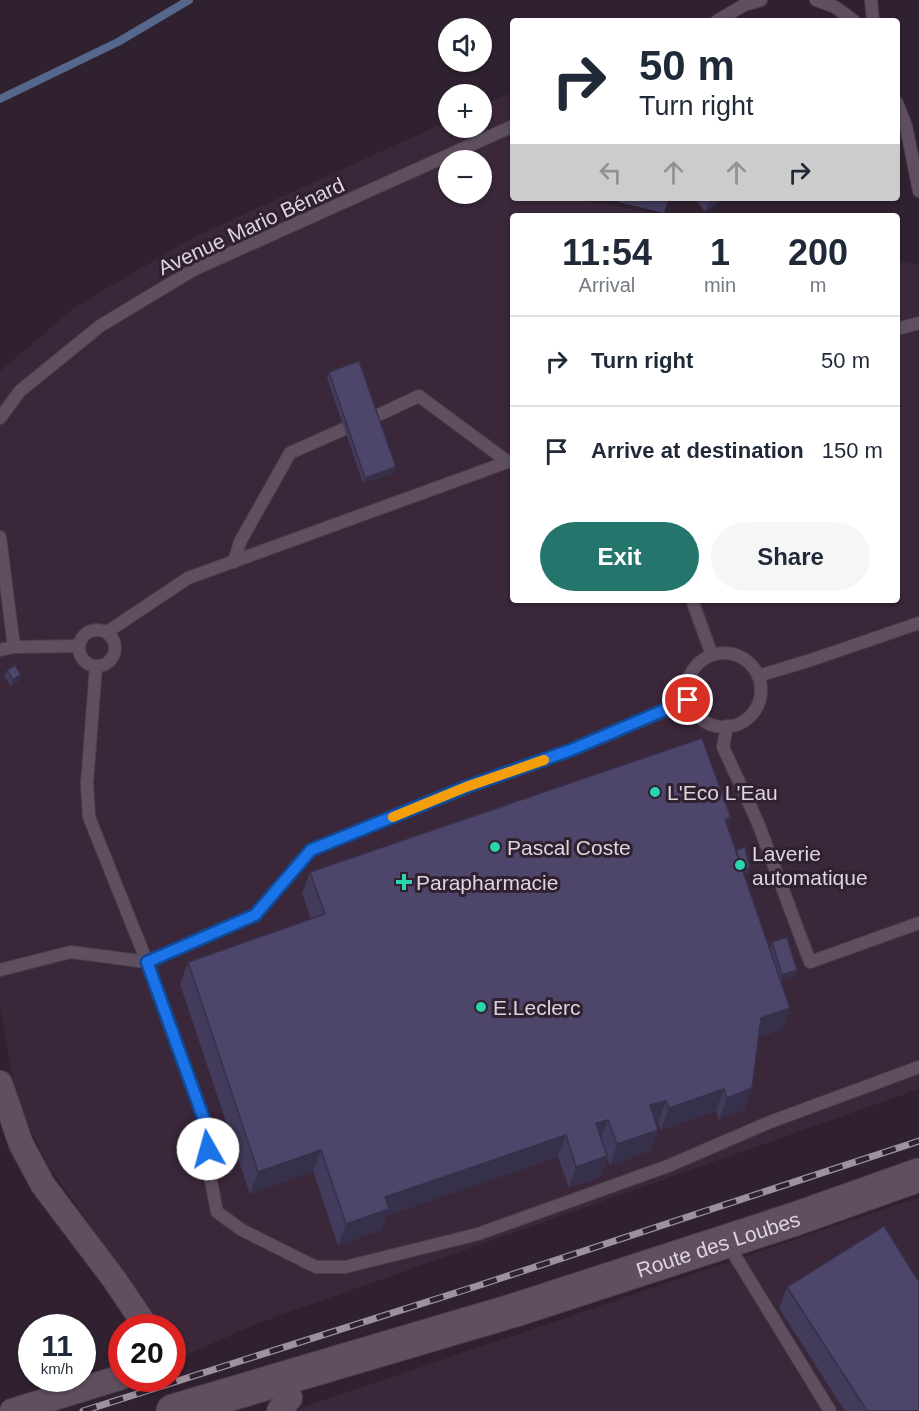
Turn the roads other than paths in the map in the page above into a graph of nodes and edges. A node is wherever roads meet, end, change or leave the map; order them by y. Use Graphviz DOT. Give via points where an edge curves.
graph roads {
  1 [pos="737,0"];
  2 [pos="761,0"];
  3 [pos="816,0"];
  4 [pos="871,0"];
  5 [pos="722,18"];
  6 [pos="723,18"];
  7 [pos="850,18"];
  8 [pos="873,18"];
  9 [pos="900,111"];
  10 [pos="510,127"];
  11 [pos="919,191"];
  12 [pos="919,323"];
  13 [pos="900,328"];
  14 [pos="374,417"];
  15 [pos="0,418"];
  16 [pos="344,429"];
  17 [pos="510,461"];
  18 [pos="0,537"];
  19 [pos="234,562"];
  20 [pos="693,603"];
  21 [pos="919,623"];
  22 [pos="107,632"];
  23 [pos="79,646"];
  24 [pos="14,647"];
  25 [pos="0,650"];
  26 [pos="712,655"];
  27 [pos="96,666"];
  28 [pos="758,676"];
  29 [pos="688,700"];
  30 [pos="728,726"];
  31 [pos="919,923"];
  32 [pos="147,962"];
  33 [pos="0,970"];
  34 [pos="919,1067"];
  35 [pos="0,1083"];
  36 [pos="919,1175"];
  37 [pos="727,1242"];
  38 [pos="515,1310"];
  39 [pos="138,1314"];
  40 [pos="108,1381"];
  41 [pos="242,1404"];
  42 [pos="285,1405"];
  43 [pos="190,1409"];
  44 [pos="12,1411"];
  45 [pos="830,1411"];
  1 -- 5 [label="lane"];
  2 -- 6 [label="lane"];
  3 -- 7 [label="lane"];
  4 -- 8 [label="lane"];
  9 -- 11 [label="lane"];
  10 -- 15 [label="lane, Avenue Mario Bénard" via="193,270 100,326 20,391"];
  12 -- 13 [label="lane"];
  14 -- 17 [label="lane" via="419,396"];
  16 -- 19 [label="lane" via="290,453 240,542"];
  17 -- 19 [label="lane"];
  18 -- 24 [label="lane"];
  19 -- 22 [label="lane" via="188,578"];
  20 -- 26 [label="lane"];
  21 -- 28 [label="lane"];
  22 -- 23 [label="lane" via="90,631 84,634"];
  22 -- 27 [label="lane" via="114,640 115,652 110,661"];
  23 -- 24 [label="lane"];
  23 -- 27 [label="lane" via="85,662"];
  24 -- 25 [label="lane"];
  26 -- 28 [label="lane" via="735,655 749,663"];
  26 -- 29 [label="lane" via="693,669 687,684"];
  27 -- 32 [label="lane" via="87,783 89,817"];
  28 -- 30 [label="lane" via="760,692 754,710 738,724"];
  29 -- 30 [label="lane" via="704,721"];
  29 -- 32 [label="lane" via="311,850 255,915"];
  30 -- 31 [label="lane" via="723,747 758,823 810,962"];
  32 -- 33 [label="lane" via="71,952"];
  32 -- 34 [label="lane" via="207,1128 209,1171 217,1212 242,1230 315,1267 345,1267 478,1234 668,1166 770,1122"];
  35 -- 39 [label="street" via="21,1143 43,1185"];
  36 -- 37 [label="main road, Route des Loubes"];
  37 -- 38 [label="main road, Route des Loubes"];
  37 -- 45 [label="lane"];
  38 -- 41 [label="main road, Route des Loubes"];
  38 -- 42 [label="main road, Route des Loubes"];
  40 -- 44 [label="street"];
  41 -- 42 [label="main road, Route des Loubes"];
  41 -- 43 [label="main road, Route des Loubes"];
}
